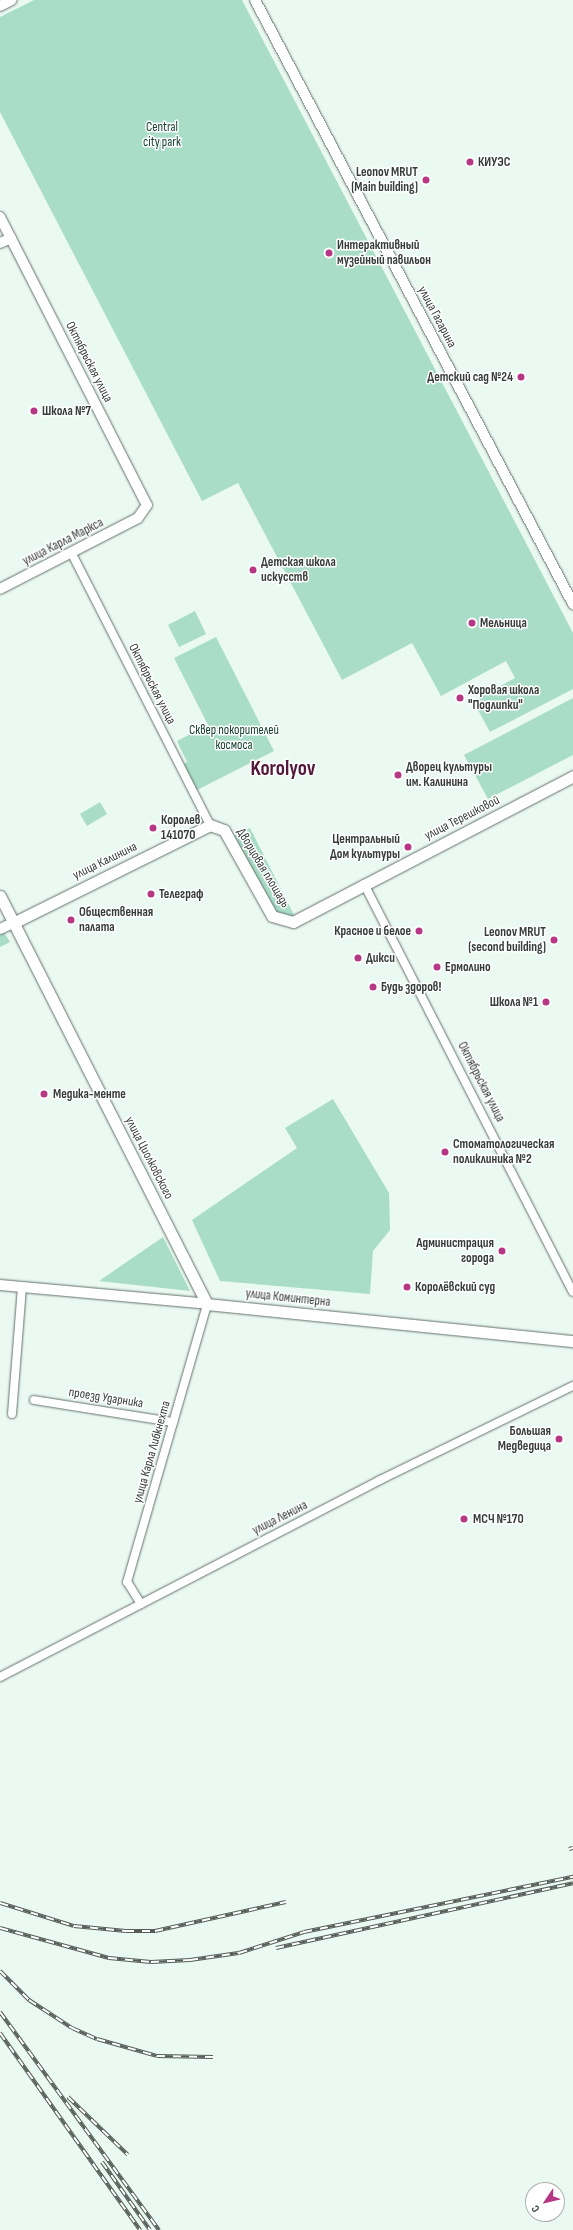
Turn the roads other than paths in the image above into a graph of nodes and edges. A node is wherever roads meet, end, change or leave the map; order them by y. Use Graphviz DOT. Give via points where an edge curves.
graph roads {
  1 [pos="12,0"];
  2 [pos="255,0"];
  3 [pos="0,6"];
  4 [pos="0,218"];
  5 [pos="11,238"];
  6 [pos="0,244"];
  7 [pos="138,518"];
  8 [pos="71,552"];
  9 [pos="0,589"];
  10 [pos="573,604"];
  11 [pos="573,776"];
  12 [pos="210,825"];
  13 [pos="364,884"];
  14 [pos="0,896"];
  15 [pos="13,923"];
  16 [pos="0,929"];
  17 [pos="0,1285"];
  18 [pos="22,1287"];
  19 [pos="573,1292"];
  20 [pos="207,1304"];
  21 [pos="573,1341"];
  22 [pos="573,1386"];
  23 [pos="34,1400"];
  24 [pos="12,1414"];
  25 [pos="173,1422"];
  26 [pos="140,1604"];
  27 [pos="0,1677"];
  1 -- 3 [label="street"];
  2 -- 10 [label="street, улица Гагарина"];
  4 -- 5 [label="street, Октябрьская улица"];
  5 -- 6 [label="street"];
  5 -- 7 [label="street, Октябрьская улица" via="148,505"];
  7 -- 8 [label="street, улица Карла Маркса"];
  8 -- 9 [label="street, улица Карла Маркса"];
  8 -- 12 [label="street, Октябрьская улица"];
  11 -- 13 [label="main road, улица Терешковой"];
  12 -- 13 [label="main road, Дворцовая площадь" via="224,830 272,916 281,921 293,922"];
  12 -- 15 [label="main road, улица Калинина"];
  13 -- 19 [label="street, Октябрьская улица"];
  14 -- 15 [label="main road, улица Циолковского"];
  15 -- 16 [label="street, улица Калинина"];
  15 -- 20 [label="main road, улица Циолковского"];
  17 -- 18 [label="street, улица Коминтерна"];
  18 -- 20 [label="street, улица Коминтерна"];
  18 -- 24 [label="street"];
  20 -- 21 [label="main road, улица Коминтерна"];
  20 -- 25 [label="street, улица Карла Либкнехта"];
  22 -- 26 [label="street, улица Ленина"];
  23 -- 25 [label="street, проезд Ударника"];
  25 -- 26 [label="street, улица Карла Либкнехта" via="127,1582"];
  26 -- 27 [label="street, улица Ленина"];
}
